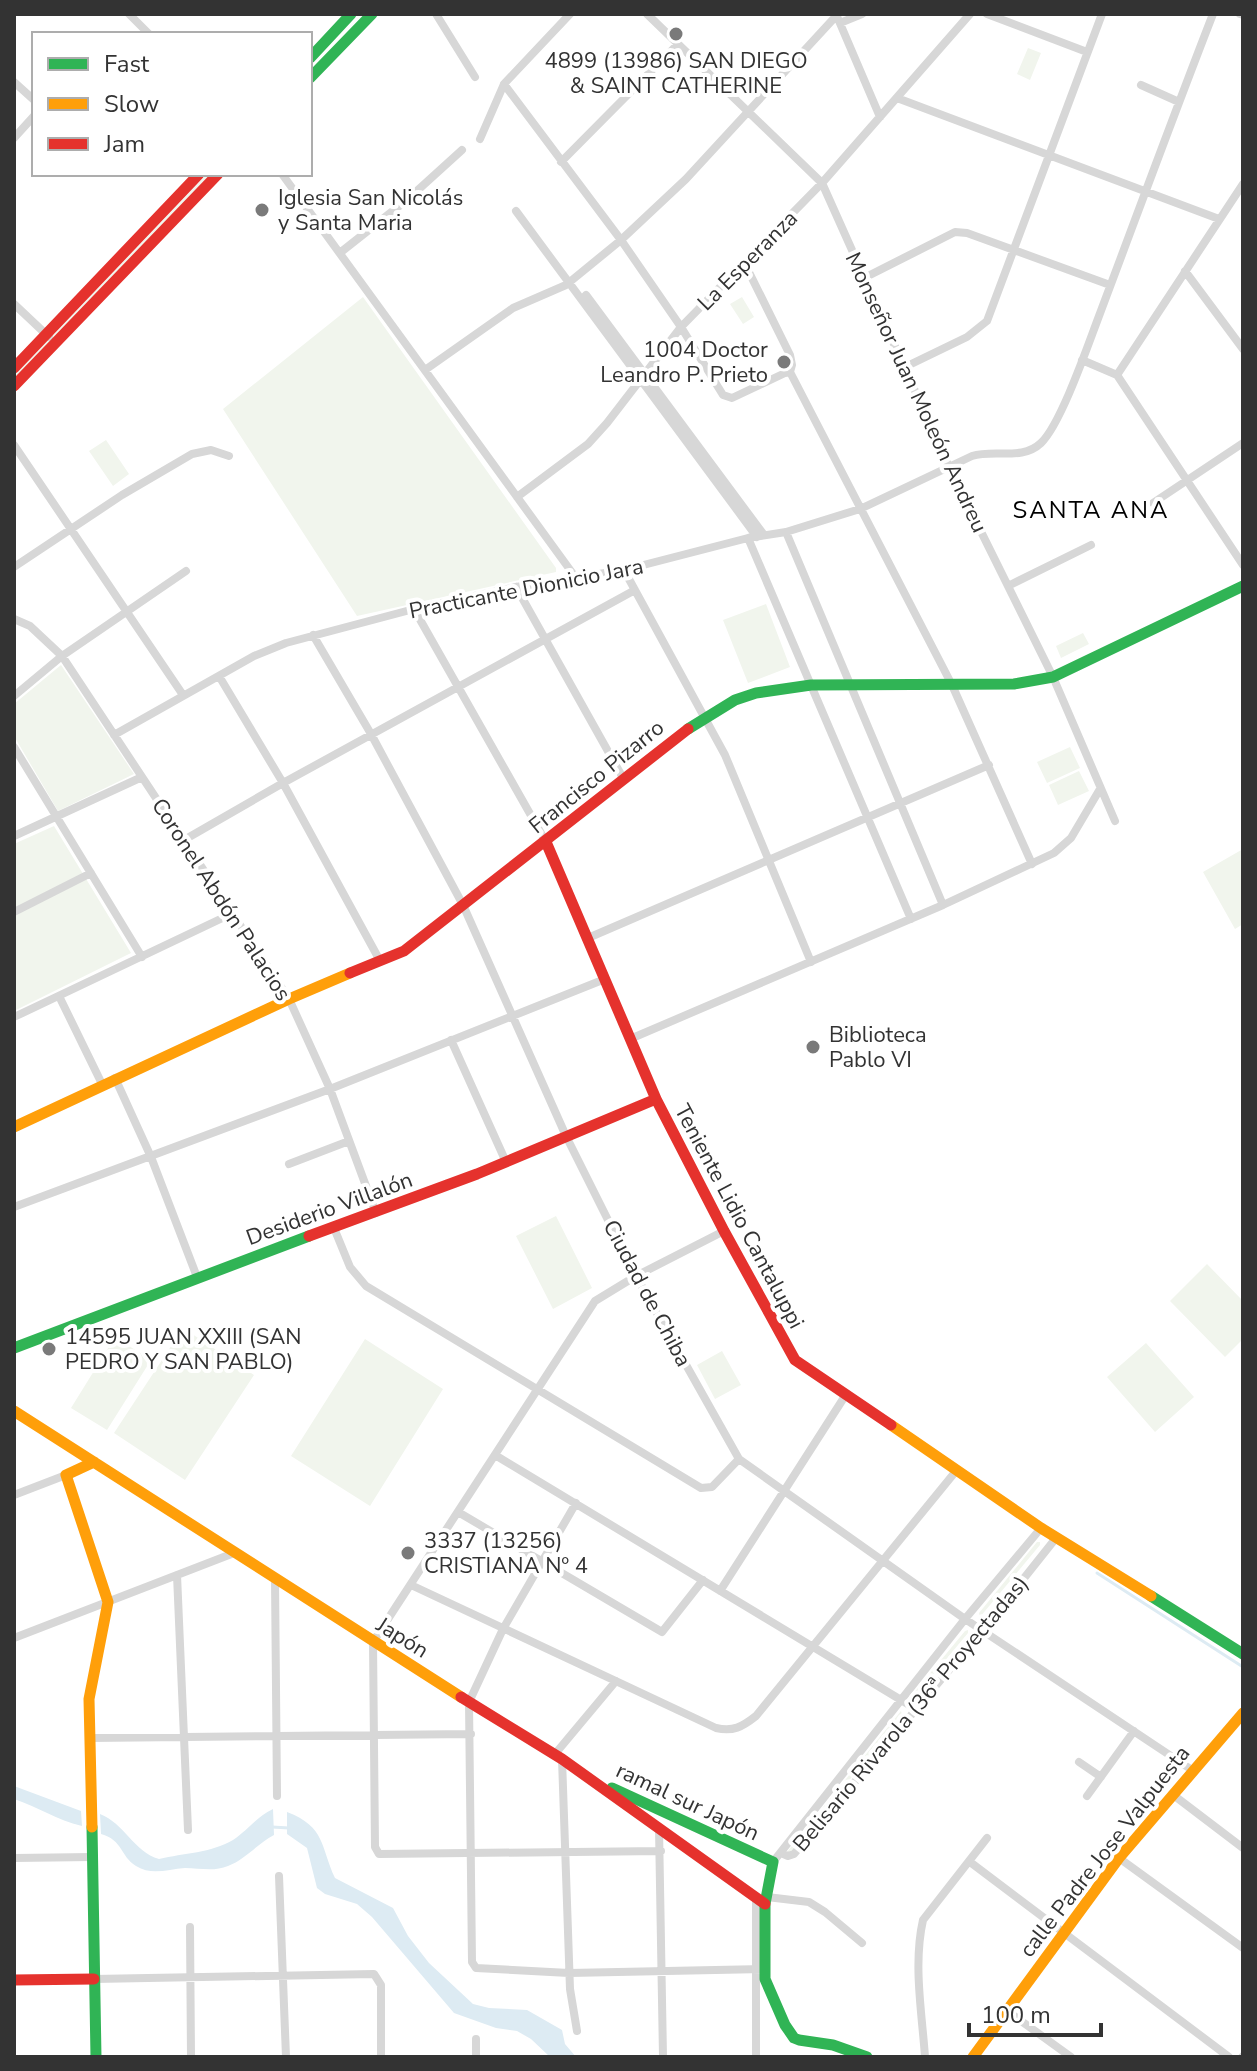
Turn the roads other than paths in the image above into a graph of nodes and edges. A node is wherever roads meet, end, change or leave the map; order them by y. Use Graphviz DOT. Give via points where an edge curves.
graph roads {
  1 [pos="129,14"];
  2 [pos="351,14"];
  3 [pos="372,14"];
  4 [pos="436,14"];
  5 [pos="570,14"];
  6 [pos="647,14"];
  7 [pos="862,14"];
  8 [pos="970,14"];
  9 [pos="987,14"];
  10 [pos="1102,14"];
  11 [pos="1213,14"];
  12 [pos="1001,16"];
  13 [pos="838,18"];
  14 [pos="147,32"];
  15 [pos="678,44"];
  16 [pos="1087,52"];
  17 [pos="312,56"];
  18 [pos="312,76"];
  19 [pos="475,77"];
  20 [pos="14,82"];
  21 [pos="504,84"];
  22 [pos="1141,85"];
  23 [pos="32,98"];
  24 [pos="897,98"];
  25 [pos="1179,102"];
  26 [pos="749,112"];
  27 [pos="880,117"];
  28 [pos="32,118"];
  29 [pos="14,138"];
  30 [pos="480,139"];
  31 [pos="462,150"];
  32 [pos="1049,155"];
  33 [pos="561,162"];
  34 [pos="197,176"];
  35 [pos="216,176"];
  36 [pos="284,176"];
  37 [pos="822,183"];
  38 [pos="1243,184"];
  39 [pos="1144,193"];
  40 [pos="516,211"];
  41 [pos="1219,219"];
  42 [pos="621,240"];
  43 [pos="1013,251"];
  44 [pos="341,252"];
  45 [pos="127,260"];
  46 [pos="744,262"];
  47 [pos="1185,271"];
  48 [pos="864,278"];
  49 [pos="572,281"];
  50 [pos="1110,285"];
  51 [pos="14,304"];
  52 [pos="681,327"];
  53 [pos="51,339"];
  54 [pos="1243,349"];
  55 [pos="1082,360"];
  56 [pos="905,367"];
  57 [pos="14,368"];
  58 [pos="425,370"];
  59 [pos="790,372"];
  60 [pos="1117,375"];
  61 [pos="643,377"];
  62 [pos="14,386"];
  63 [pos="1243,443"];
  64 [pos="14,445"];
  65 [pos="229,456"];
  66 [pos="949,467"];
  67 [pos="1187,481"];
  68 [pos="517,497"];
  69 [pos="1153,503"];
  70 [pos="860,509"];
  71 [pos="71,529"];
  72 [pos="786,532"];
  73 [pos="756,537"];
  74 [pos="1091,545"];
  75 [pos="1243,565"];
  76 [pos="14,567"];
  77 [pos="624,570"];
  78 [pos="186,571"];
  79 [pos="576,578"];
  80 [pos="1008,586"];
  81 [pos="1243,586"];
  82 [pos="516,587"];
  83 [pos="635,590"];
  84 [pos="414,609"];
  85 [pos="127,612"];
  86 [pos="14,619"];
  87 [pos="313,635"];
  88 [pos="547,640"];
  89 [pos="62,656"];
  90 [pos="219,676"];
  91 [pos="1053,677"];
  92 [pos="811,685"];
  93 [pos="850,685"];
  94 [pos="952,685"];
  95 [pos="459,687"];
  96 [pos="183,695"];
  97 [pos="14,696"];
  98 [pos="705,717"];
  99 [pos="371,734"];
  100 [pos="114,735"];
  101 [pos="14,747"];
  102 [pos="989,765"];
  103 [pos="142,777"];
  104 [pos="623,778"];
  105 [pos="283,783"];
  106 [pos="1100,789"];
  107 [pos="900,803"];
  108 [pos="57,816"];
  109 [pos="867,817"];
  110 [pos="1115,821"];
  111 [pos="14,836"];
  112 [pos="184,840"];
  113 [pos="546,842"];
  114 [pos="767,861"];
  115 [pos="1032,864"];
  116 [pos="91,873"];
  117 [pos="463,905"];
  118 [pos="943,905"];
  119 [pos="14,912"];
  120 [pos="233,913"];
  121 [pos="911,919"];
  122 [pos="588,938"];
  123 [pos="142,957"];
  124 [pos="379,959"];
  125 [pos="811,962"];
  126 [pos="605,979"];
  127 [pos="59,996"];
  128 [pos="289,999"];
  129 [pos="514,1016"];
  130 [pos="14,1017"];
  131 [pos="630,1039"];
  132 [pos="451,1040"];
  133 [pos="115,1078"];
  134 [pos="102,1084"];
  135 [pos="330,1089"];
  136 [pos="656,1099"];
  137 [pos="14,1127"];
  138 [pos="566,1136"];
  139 [pos="349,1141"];
  140 [pos="151,1157"];
  141 [pos="506,1162"];
  142 [pos="289,1164"];
  143 [pos="14,1207"];
  144 [pos="376,1213"];
  145 [pos="334,1228"];
  146 [pos="724,1231"];
  147 [pos="636,1276"];
  148 [pos="197,1277"];
  149 [pos="15,1344"];
  150 [pos="537,1389"];
  151 [pos="845,1396"];
  152 [pos="14,1411"];
  153 [pos="495,1455"];
  154 [pos="739,1459"];
  155 [pos="94,1462"];
  156 [pos="956,1471"];
  157 [pos="66,1475"];
  158 [pos="783,1491"];
  159 [pos="14,1495"];
  160 [pos="576,1503"];
  161 [pos="458,1512"];
  162 [pos="1041,1528"];
  163 [pos="1056,1538"];
  164 [pos="234,1553"];
  165 [pos="881,1560"];
  166 [pos="540,1562"];
  167 [pos="177,1575"];
  168 [pos="275,1579"];
  169 [pos="703,1580"];
  170 [pos="411,1585"];
  171 [pos="720,1591"];
  172 [pos="108,1602"];
  173 [pos="965,1619"];
  174 [pos="503,1629"];
  175 [pos="982,1631"];
  176 [pos="14,1638"];
  177 [pos="373,1642"];
  178 [pos="812,1646"];
  179 [pos="1243,1654"];
  180 [pos="616,1681"];
  181 [pos="903,1700"];
  182 [pos="469,1702"];
  183 [pos="916,1709"];
  184 [pos="1243,1713"];
  185 [pos="1134,1731"];
  186 [pos="471,1734"];
  187 [pos="374,1735"];
  188 [pos="278,1736"];
  189 [pos="184,1737"];
  190 [pos="90,1738"];
  191 [pos="559,1757"];
  192 [pos="1079,1762"];
  193 [pos="1192,1770"];
  194 [pos="586,1776"];
  195 [pos="1101,1777"];
  196 [pos="1172,1794"];
  197 [pos="277,1796"];
  198 [pos="1087,1796"];
  199 [pos="659,1828"];
  200 [pos="188,1830"];
  201 [pos="987,1838"];
  202 [pos="1243,1848"];
  203 [pos="661,1851"];
  204 [pos="565,1853"];
  205 [pos="471,1854"];
  206 [pos="92,1857"];
  207 [pos="14,1858"];
  208 [pos="777,1858"];
  209 [pos="1119,1858"];
  210 [pos="970,1862"];
  211 [pos="279,1876"];
  212 [pos="763,1899"];
  213 [pos="190,1927"];
  214 [pos="1064,1930"];
  215 [pos="862,1943"];
  216 [pos="1243,1948"];
  217 [pos="662,1970"];
  218 [pos="762,1972"];
  219 [pos="569,1973"];
  220 [pos="281,1975"];
  221 [pos="191,1977"];
  222 [pos="94,1979"];
  223 [pos="14,1980"];
  224 [pos="1006,2010"];
  225 [pos="577,2031"];
  226 [pos="476,2039"];
  227 [pos="96,2057"];
  228 [pos="191,2057"];
  229 [pos="286,2057"];
  230 [pos="381,2057"];
  231 [pos="476,2057"];
  232 [pos="663,2057"];
  233 [pos="756,2057"];
  234 [pos="867,2057"];
  235 [pos="925,2057"];
  236 [pos="973,2057"];
  237 [pos="1071,2057"];
  238 [pos="1229,2057"];
  1 -- 14 [label="street"];
  2 -- 17 [label="street"];
  3 -- 18 [label="street"];
  4 -- 19 [label="street"];
  5 -- 21 [label="street"];
  6 -- 15 [label="street, Monseñor Juan Moleón Andreu"];
  7 -- 13 [label="street"];
  8 -- 24 [label="street, La Esperanza"];
  9 -- 12 [label="street"];
  10 -- 16 [label="street"];
  11 -- 25 [label="street, Practicante Dionicio Jara"];
  12 -- 16 [label="street"];
  13 -- 26 [label="street"];
  13 -- 27 [label="street"];
  15 -- 26 [label="street, Monseñor Juan Moleón Andreu"];
  15 -- 33 [label="street"];
  16 -- 32 [label="street"];
  20 -- 23 [label="street"];
  21 -- 30 [label="street"];
  21 -- 33 [label="street"];
  22 -- 25 [label="street"];
  24 -- 27 [label="street, La Esperanza"];
  24 -- 32 [label="street"];
  25 -- 39 [label="street, Practicante Dionicio Jara"];
  26 -- 37 [label="street, Monseñor Juan Moleón Andreu"];
  26 -- 42 [label="street"];
  27 -- 37 [label="street, La Esperanza"];
  28 -- 29 [label="street"];
  31 -- 44 [label="street"];
  32 -- 39 [label="street"];
  32 -- 43 [label="street"];
  33 -- 42 [label="street"];
  34 -- 45 [label="street"];
  35 -- 45 [label="street"];
  36 -- 44 [label="street"];
  37 -- 46 [label="street, La Esperanza"];
  37 -- 48 [label="street, Monseñor Juan Moleón Andreu"];
  38 -- 41 [label="street"];
  39 -- 41 [label="street"];
  39 -- 50 [label="street, Practicante Dionicio Jara"];
  40 -- 49 [label="street"];
  41 -- 47 [label="street"];
  42 -- 49 [label="street"];
  42 -- 52 [label="street"];
  43 -- 48 [label="street" via="955,232"];
  43 -- 50 [label="street"];
  43 -- 56 [label="street" via="987,321 967,337"];
  44 -- 58 [label="street"];
  45 -- 53 [label="street"];
  46 -- 52 [label="street, La Esperanza"];
  46 -- 59 [label="street" via="790,355"];
  47 -- 54 [label="street"];
  47 -- 60 [label="street"];
  48 -- 56 [label="street, Monseñor Juan Moleón Andreu"];
  49 -- 58 [label="street" via="513,308"];
  49 -- 61 [label="street"];
  50 -- 55 [label="street, Practicante Dionicio Jara"];
  51 -- 53 [label="street"];
  52 -- 59 [label="street" via="723,395 732,398"];
  52 -- 61 [label="street, La Esperanza"];
  53 -- 57 [label="street"];
  53 -- 62 [label="street"];
  55 -- 60 [label="street"];
  55 -- 66 [label="street, Practicante Dionicio Jara" via="1050,432 1032,450 983,453"];
  56 -- 66 [label="street, Monseñor Juan Moleón Andreu"];
  58 -- 68 [label="street"];
  59 -- 70 [label="street"];
  60 -- 67 [label="street"];
  61 -- 68 [label="street, La Esperanza" via="588,444"];
  61 -- 73 [label="street"];
  63 -- 67 [label="street"];
  64 -- 71 [label="street"];
  65 -- 71 [label="street" via="197,452"];
  66 -- 70 [label="street, Practicante Dionicio Jara"];
  66 -- 80 [label="street, Monseñor Juan Moleón Andreu"];
  67 -- 69 [label="street"];
  67 -- 75 [label="street"];
  68 -- 79 [label="street"];
  70 -- 72 [label="street, Practicante Dionicio Jara"];
  70 -- 94 [label="street"];
  71 -- 76 [label="street"];
  71 -- 85 [label="street"];
  72 -- 73 [label="street, Practicante Dionicio Jara"];
  72 -- 93 [label="street"];
  73 -- 77 [label="street, Practicante Dionicio Jara"];
  73 -- 92 [label="street"];
  74 -- 80 [label="street"];
  77 -- 79 [label="street, Practicante Dionicio Jara"];
  77 -- 83 [label="street"];
  78 -- 85 [label="street"];
  79 -- 82 [label="street, Practicante Dionicio Jara"];
  80 -- 91 [label="street, Monseñor Juan Moleón Andreu"];
  81 -- 91 [label="street, Francisco Pizarro"];
  82 -- 84 [label="street, Practicante Dionicio Jara"];
  82 -- 88 [label="street"];
  83 -- 88 [label="street"];
  83 -- 98 [label="street"];
  84 -- 87 [label="street, Practicante Dionicio Jara"];
  84 -- 95 [label="street, Teniente Lidio Cantaluppi"];
  85 -- 89 [label="street"];
  85 -- 96 [label="street"];
  86 -- 89 [label="street, Coronel Abdón Palacios" via="30,626"];
  87 -- 90 [label="street, Practicante Dionicio Jara" via="254,656"];
  87 -- 99 [label="street, Ciudad de Chiba"];
  88 -- 95 [label="street"];
  88 -- 104 [label="street"];
  89 -- 97 [label="street"];
  89 -- 100 [label="street, Coronel Abdón Palacios"];
  90 -- 96 [label="street, Practicante Dionicio Jara"];
  90 -- 105 [label="street"];
  91 -- 94 [label="street, Francisco Pizarro"];
  91 -- 106 [label="street, Monseñor Juan Moleón Andreu"];
  92 -- 93 [label="street, Francisco Pizarro"];
  92 -- 98 [label="street, Francisco Pizarro" via="756,693"];
  92 -- 109 [label="street"];
  93 -- 94 [label="street, Francisco Pizarro"];
  93 -- 107 [label="street"];
  94 -- 102 [label="street"];
  95 -- 99 [label="street"];
  95 -- 113 [label="street, Teniente Lidio Cantaluppi"];
  96 -- 100 [label="street, Practicante Dionicio Jara"];
  98 -- 104 [label="street, Francisco Pizarro"];
  98 -- 114 [label="street"];
  99 -- 105 [label="street"];
  99 -- 117 [label="street, Ciudad de Chiba"];
  100 -- 103 [label="street, Coronel Abdón Palacios"];
  101 -- 108 [label="street"];
  102 -- 107 [label="street"];
  102 -- 115 [label="street"];
  103 -- 108 [label="street"];
  103 -- 112 [label="street, Coronel Abdón Palacios"];
  104 -- 113 [label="street, Francisco Pizarro"];
  105 -- 112 [label="street"];
  105 -- 124 [label="street"];
  106 -- 110 [label="street, Monseñor Juan Moleón Andreu"];
  106 -- 115 [label="street" via="1065,845"];
  107 -- 109 [label="street"];
  107 -- 118 [label="street"];
  108 -- 111 [label="street"];
  108 -- 116 [label="street"];
  109 -- 114 [label="street"];
  109 -- 121 [label="street"];
  112 -- 120 [label="street, Coronel Abdón Palacios"];
  113 -- 117 [label="street, Francisco Pizarro"];
  113 -- 122 [label="street, Teniente Lidio Cantaluppi"];
  114 -- 122 [label="street"];
  114 -- 125 [label="street"];
  115 -- 118 [label="street"];
  116 -- 119 [label="street"];
  116 -- 123 [label="street"];
  117 -- 124 [label="street, Francisco Pizarro" via="404,951"];
  117 -- 129 [label="street, Ciudad de Chiba"];
  118 -- 121 [label="street"];
  120 -- 123 [label="street"];
  120 -- 128 [label="street, Coronel Abdón Palacios"];
  121 -- 125 [label="street"];
  122 -- 126 [label="street, Teniente Lidio Cantaluppi"];
  123 -- 127 [label="street"];
  124 -- 128 [label="street, Francisco Pizarro"];
  125 -- 131 [label="street"];
  126 -- 129 [label="street"];
  126 -- 131 [label="street, Teniente Lidio Cantaluppi"];
  127 -- 130 [label="street"];
  127 -- 134 [label="street"];
  128 -- 133 [label="street, Francisco Pizarro"];
  128 -- 135 [label="street, Coronel Abdón Palacios"];
  129 -- 132 [label="street"];
  129 -- 138 [label="street, Ciudad de Chiba"];
  131 -- 136 [label="street, Teniente Lidio Cantaluppi"];
  132 -- 135 [label="street"];
  132 -- 141 [label="street"];
  133 -- 134 [label="street, Francisco Pizarro"];
  133 -- 140 [label="street"];
  134 -- 137 [label="street, Francisco Pizarro"];
  135 -- 139 [label="street, Coronel Abdón Palacios"];
  135 -- 140 [label="street"];
  136 -- 138 [label="street, Desiderio Villalón"];
  136 -- 146 [label="street, Teniente Lidio Cantaluppi"];
  138 -- 141 [label="street, Desiderio Villalón"];
  138 -- 147 [label="street, Ciudad de Chiba"];
  139 -- 142 [label="street"];
  139 -- 144 [label="street, Coronel Abdón Palacios"];
  140 -- 143 [label="street"];
  140 -- 148 [label="street"];
  141 -- 144 [label="street, Desiderio Villalón"];
  144 -- 145 [label="street, Desiderio Villalón"];
  145 -- 148 [label="street, Desiderio Villalón"];
  145 -- 150 [label="street" via="350,1267 366,1286"];
  146 -- 147 [label="street"];
  146 -- 151 [label="street, Teniente Lidio Cantaluppi" via="795,1360"];
  147 -- 150 [label="street" via="595,1301"];
  147 -- 154 [label="street, Ciudad de Chiba"];
  148 -- 149 [label="street, Desiderio Villalón"];
  150 -- 153 [label="street"];
  150 -- 154 [label="street" via="701,1488 712,1487"];
  151 -- 156 [label="street, Teniente Lidio Cantaluppi"];
  151 -- 158 [label="street"];
  152 -- 155 [label="street, Japón"];
  153 -- 160 [label="street"];
  153 -- 161 [label="street"];
  154 -- 158 [label="street, Ciudad de Chiba"];
  155 -- 157 [label="street"];
  155 -- 164 [label="street, Japón"];
  156 -- 162 [label="street, Teniente Lidio Cantaluppi"];
  156 -- 165 [label="street"];
  157 -- 159 [label="street"];
  157 -- 172 [label="street"];
  158 -- 165 [label="street, Ciudad de Chiba"];
  158 -- 171 [label="street"];
  160 -- 166 [label="street"];
  160 -- 169 [label="street"];
  161 -- 166 [label="street"];
  161 -- 170 [label="street"];
  162 -- 163 [label="street, Teniente Lidio Cantaluppi"];
  162 -- 173 [label="street, Belisario Rivarola (36ª Proyectadas)"];
  163 -- 175 [label="street, Belisario Rivarola (36ª Proyectadas)"];
  163 -- 179 [label="street, Teniente Lidio Cantaluppi"];
  164 -- 167 [label="street"];
  164 -- 168 [label="street, Japón"];
  165 -- 173 [label="street, Ciudad de Chiba"];
  165 -- 178 [label="street"];
  166 -- 169 [label="street" via="662,1632"];
  166 -- 174 [label="street"];
  167 -- 172 [label="street"];
  167 -- 189 [label="street"];
  168 -- 177 [label="street, Japón"];
  168 -- 188 [label="street"];
  169 -- 171 [label="street"];
  170 -- 174 [label="street"];
  170 -- 177 [label="street"];
  171 -- 178 [label="street"];
  172 -- 176 [label="street"];
  172 -- 190 [label="street" via="90,1685"];
  173 -- 175 [label="street, Ciudad de Chiba"];
  173 -- 181 [label="street, Belisario Rivarola (36ª Proyectadas)"];
  174 -- 180 [label="street"];
  174 -- 182 [label="street"];
  175 -- 183 [label="street, Belisario Rivarola (36ª Proyectadas)"];
  175 -- 185 [label="street, Ciudad de Chiba"];
  177 -- 182 [label="street, Japón"];
  177 -- 187 [label="street"];
  178 -- 180 [label="street" via="756,1716 728,1731"];
  178 -- 181 [label="street"];
  180 -- 191 [label="street"];
  181 -- 183 [label="street"];
  181 -- 208 [label="street, Belisario Rivarola (36ª Proyectadas)"];
  182 -- 186 [label="street"];
  182 -- 191 [label="street, Japón"];
  183 -- 208 [label="street, Belisario Rivarola (36ª Proyectadas)" via="794,1854"];
  184 -- 193 [label="street, calle Padre Jose Valpuesta"];
  185 -- 193 [label="street, Ciudad de Chiba"];
  185 -- 195 [label="street"];
  186 -- 187 [label="street"];
  186 -- 205 [label="street"];
  187 -- 188 [label="street"];
  187 -- 205 [label="street" via="377,1852"];
  188 -- 189 [label="street"];
  188 -- 197 [label="street"];
  189 -- 190 [label="street"];
  189 -- 200 [label="street"];
  190 -- 206 [label="street"];
  191 -- 194 [label="street, Japón"];
  191 -- 204 [label="street"];
  192 -- 195 [label="street"];
  193 -- 196 [label="street, calle Padre Jose Valpuesta"];
  194 -- 199 [label="street, Japón"];
  194 -- 208 [label="street, ramal sur Japón"];
  195 -- 198 [label="street"];
  196 -- 202 [label="street"];
  196 -- 209 [label="street, calle Padre Jose Valpuesta"];
  199 -- 203 [label="street"];
  199 -- 212 [label="street, Japón"];
  201 -- 210 [label="street"];
  203 -- 204 [label="street"];
  203 -- 217 [label="street"];
  204 -- 205 [label="street"];
  204 -- 219 [label="street"];
  205 -- 219 [label="street" via="476,1968"];
  206 -- 207 [label="street"];
  206 -- 222 [label="street"];
  208 -- 212 [label="street"];
  209 -- 214 [label="street, calle Padre Jose Valpuesta"];
  209 -- 216 [label="street"];
  210 -- 214 [label="street"];
  210 -- 235 [label="street" via="928,1911 919,1936"];
  211 -- 220 [label="street"];
  212 -- 215 [label="street, Japón" via="809,1902"];
  212 -- 218 [label="street"];
  213 -- 221 [label="street"];
  214 -- 224 [label="street, calle Padre Jose Valpuesta"];
  214 -- 238 [label="street"];
  217 -- 218 [label="street"];
  217 -- 219 [label="street"];
  217 -- 232 [label="street"];
  218 -- 233 [label="street"];
  218 -- 234 [label="street" via="794,2038"];
  219 -- 225 [label="street"];
  220 -- 221 [label="street"];
  220 -- 229 [label="street"];
  220 -- 230 [label="street" via="377,1976"];
  221 -- 222 [label="street"];
  221 -- 228 [label="street"];
  222 -- 223 [label="street"];
  222 -- 227 [label="street"];
  224 -- 236 [label="street, calle Padre Jose Valpuesta"];
  224 -- 237 [label="street"];
  226 -- 231 [label="street"];
}
